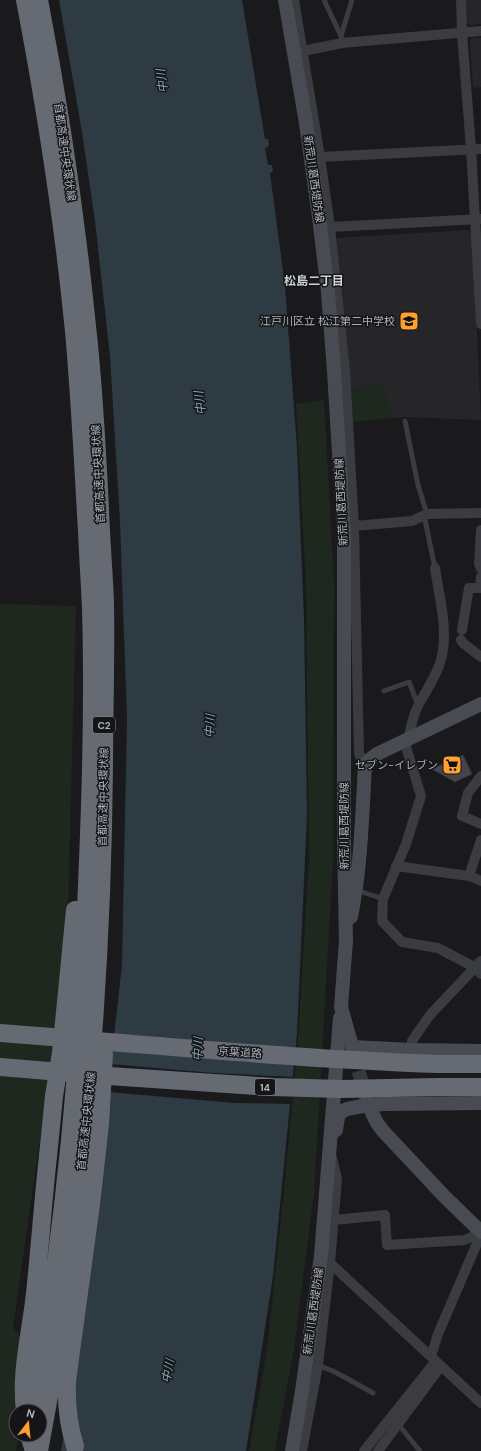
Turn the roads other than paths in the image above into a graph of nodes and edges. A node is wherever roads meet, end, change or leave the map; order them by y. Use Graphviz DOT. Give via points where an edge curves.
graph roads {
  1 [pos="25,0"];
  2 [pos="39,0"];
  3 [pos="286,0"];
  4 [pos="294,0"];
  5 [pos="324,0"];
  6 [pos="352,0"];
  7 [pos="461,0"];
  8 [pos="481,31"];
  9 [pos="462,33"];
  10 [pos="342,40"];
  11 [pos="303,51"];
  12 [pos="476,149"];
  13 [pos="320,157"];
  14 [pos="478,219"];
  15 [pos="330,228"];
  16 [pos="332,292"];
  17 [pos="480,302"];
  18 [pos="481,324"];
  19 [pos="405,421"];
  20 [pos="481,513"];
  21 [pos="425,514"];
  22 [pos="354,526"];
  23 [pos="481,530"];
  24 [pos="435,568"];
  25 [pos="481,569"];
  26 [pos="481,577"];
  27 [pos="481,657"];
  28 [pos="384,691"];
  29 [pos="418,704"];
  30 [pos="481,704"];
  31 [pos="406,740"];
  32 [pos="364,765"];
  33 [pos="481,776"];
  34 [pos="90,810"];
  35 [pos="481,824"];
  36 [pos="481,840"];
  37 [pos="396,866"];
  38 [pos="469,876"];
  39 [pos="481,881"];
  40 [pos="356,889"];
  41 [pos="383,899"];
  42 [pos="346,941"];
  43 [pos="99,964"];
  44 [pos="479,968"];
  45 [pos="341,1007"];
  46 [pos="0,1033"];
  47 [pos="412,1050"];
  48 [pos="481,1051"];
  49 [pos="481,1064"];
  50 [pos="0,1067"];
  51 [pos="481,1087"];
  52 [pos="481,1103"];
  53 [pos="368,1104"];
  54 [pos="330,1164"];
  55 [pos="334,1220"];
  56 [pos="481,1233"];
  57 [pos="330,1263"];
  58 [pos="435,1361"];
  59 [pos="318,1365"];
  60 [pos="373,1393"];
  61 [pos="24,1403"];
  62 [pos="34,1403"];
  63 [pos="481,1403"];
  64 [pos="397,1424"];
  65 [pos="39,1451"];
  66 [pos="77,1451"];
  67 [pos="292,1451"];
  68 [pos="302,1451"];
  69 [pos="364,1451"];
  70 [pos="378,1451"];
  71 [pos="420,1451"];
  1 -- 34 [label="highway, 首都高速中央環状線 / C2, bridge" via="58,199 79,401 91,606"];
  2 -- 43 [label="highway, 首都高速中央環状線 / C2, bridge" via="62,127 72,202 88,328 96,446 105,603"];
  3 -- 16 [label="main road, 新荒川葛西堤防線"];
  4 -- 11 [label="street"];
  5 -- 10 [label="lane"];
  6 -- 10 [label="lane"];
  7 -- 9 [label="street"];
  8 -- 9 [label="street"];
  9 -- 10 [label="street"];
  9 -- 12 [label="street"];
  10 -- 11 [label="street"];
  11 -- 13 [label="street"];
  12 -- 13 [label="street"];
  12 -- 14 [label="street"];
  13 -- 15 [label="street"];
  14 -- 15 [label="street"];
  14 -- 17 [label="street"];
  15 -- 16 [label="street"];
  16 -- 22 [label="street" via="345,371"];
  16 -- 42 [label="main road, 新荒川葛西堤防線" via="344,535"];
  17 -- 18 [label="street"];
  19 -- 21 [label="lane"];
  20 -- 21 [label="street"];
  21 -- 22 [label="street" via="412,521"];
  21 -- 24 [label="lane"];
  22 -- 32 [label="street" via="359,754"];
  23 -- 25 [label="street"];
  24 -- 29 [label="street" via="444,646 438,666"];
  26 -- 27 [label="street" via="480,588 469,588 462,635 463,643"];
  28 -- 29 [label="lane" via="409,682"];
  29 -- 31 [label="street"];
  30 -- 31 [label="main road"];
  31 -- 32 [label="main road" via="377,754"];
  31 -- 37 [label="street" via="421,796 406,844"];
  32 -- 40 [label="main road" via="361,845"];
  33 -- 35 [label="street" via="468,793 462,816"];
  34 -- 61 [label="highway, bridge" via="78,864 61,1053 54,1096 35,1293 24,1373"];
  34 -- 62 [label="highway, 首都高速中央環状線 / C2, bridge" via="84,963 74,1109 49,1315"];
  36 -- 38 [label="street"];
  37 -- 38 [label="street"];
  37 -- 41 [label="street"];
  38 -- 39 [label="street"];
  40 -- 41 [label="lane"];
  40 -- 42 [label="main road"];
  41 -- 44 [label="street" via="382,922 402,942 438,948"];
  42 -- 45 [label="main road, 新荒川葛西堤防線"];
  43 -- 65 [label="highway, 首都高速中央環状線 / C2, bridge" via="88,1108 76,1216 63,1316"];
  43 -- 66 [label="highway, bridge" via="104,1001 100,1124 66,1399 70,1430"];
  44 -- 47 [label="street" via="430,1015 412,1041"];
  45 -- 47 [label="main road, 新荒川葛西堤防線" via="352,1049"];
  45 -- 54 [label="main road, 新荒川葛西堤防線"];
  46 -- 49 [label="highway, 京葉道路, bridge" via="296,1057"];
  47 -- 48 [label="main road"];
  50 -- 51 [label="highway, 14, bridge" via="273,1087"];
  52 -- 53 [label="main road"];
  53 -- 54 [label="main road, 新荒川葛西堤防線" via="341,1112 336,1123"];
  53 -- 56 [label="main road" via="383,1132"];
  54 -- 55 [label="street" via="337,1179"];
  54 -- 67 [label="main road, 新荒川葛西堤防線" via="321,1256"];
  55 -- 56 [label="street" via="385,1215 387,1245 464,1240"];
  55 -- 57 [label="street"];
  56 -- 58 [label="street" via="438,1334"];
  57 -- 58 [label="street"];
  57 -- 59 [label="street"];
  58 -- 63 [label="street"];
  58 -- 64 [label="street"];
  58 -- 69 [label="street"];
  59 -- 60 [label="lane"];
  59 -- 68 [label="street"];
  64 -- 70 [label="street"];
  64 -- 71 [label="lane"];
}
